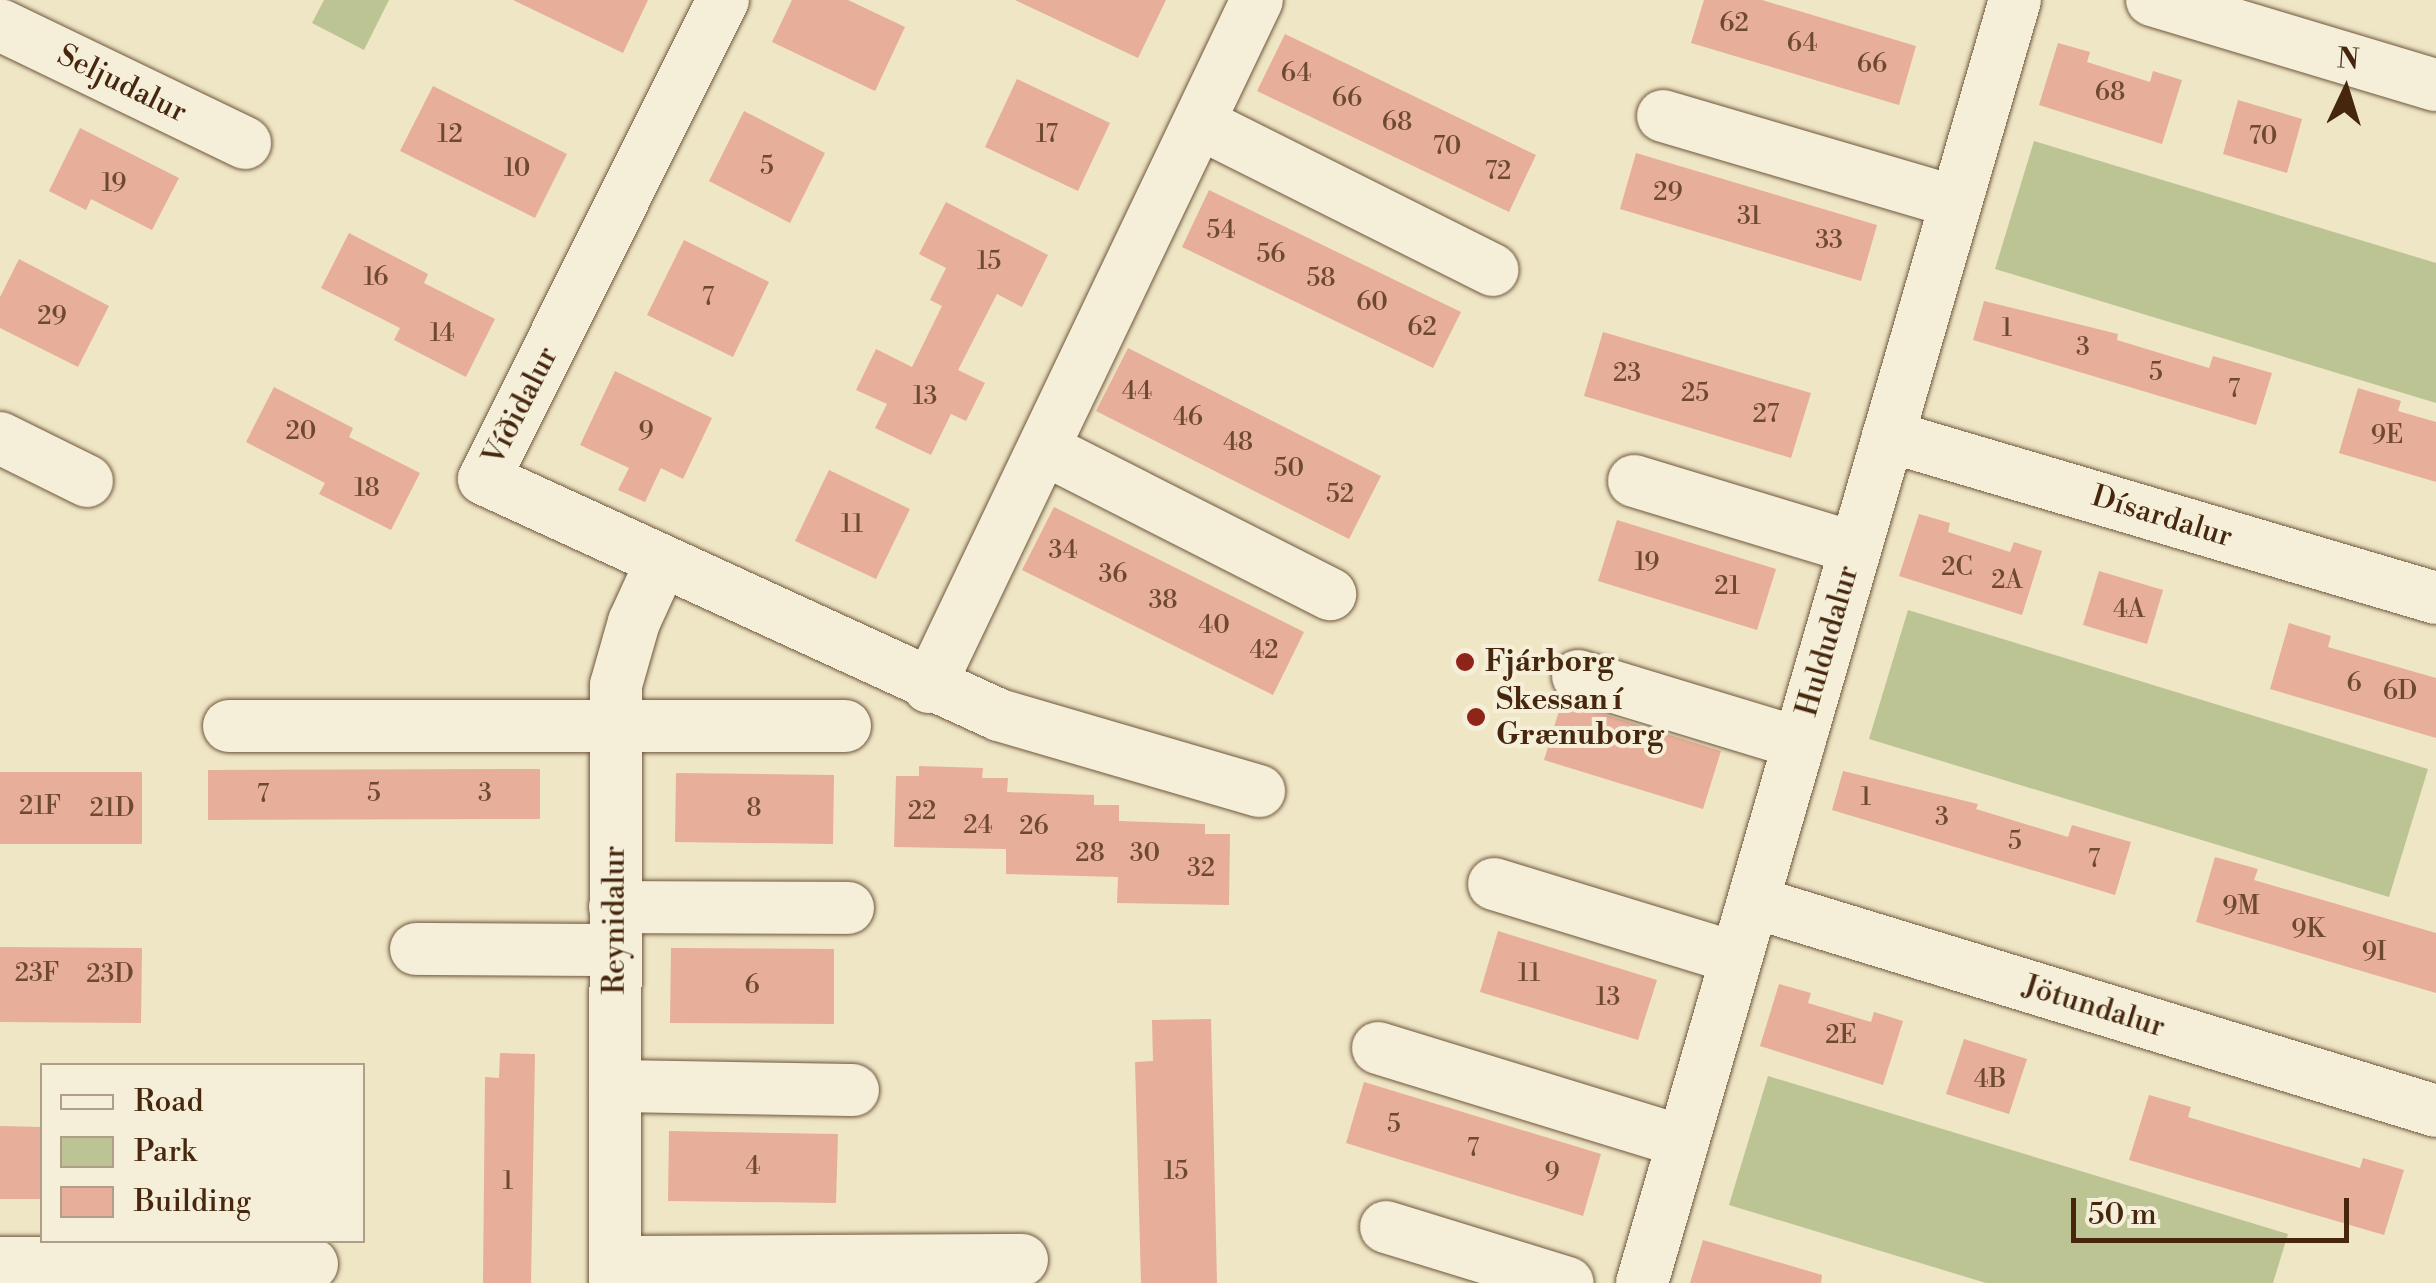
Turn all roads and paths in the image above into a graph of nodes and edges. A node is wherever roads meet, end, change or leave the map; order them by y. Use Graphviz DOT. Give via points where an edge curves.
graph roads {
  1 [pos="723,0"];
  2 [pos="1257,0"];
  3 [pos="2015,0"];
  4 [pos="2152,0"];
  5 [pos="0,25"];
  6 [pos="2436,85"];
  7 [pos="1663,116"];
  8 [pos="1201,124"];
  9 [pos="244,144"];
  10 [pos="1956,202"];
  11 [pos="1492,270"];
  12 [pos="1888,436"];
  13 [pos="0,438"];
  14 [pos="1044,449"];
  15 [pos="87,481"];
  16 [pos="1634,481"];
  17 [pos="1855,548"];
  18 [pos="660,565"];
  19 [pos="1330,594"];
  20 [pos="2436,598"];
  21 [pos="1578,676"];
  22 [pos="929,687"];
  23 [pos="230,726"];
  24 [pos="616,726"];
  25 [pos="845,726"];
  26 [pos="1799,743"];
  27 [pos="1259,791"];
  28 [pos="1494,884"];
  29 [pos="1753,902"];
  30 [pos="848,908"];
  31 [pos="615,928"];
  32 [pos="416,949"];
  33 [pos="1736,958"];
  34 [pos="1378,1048"];
  35 [pos="615,1086"];
  36 [pos="853,1090"];
  37 [pos="2436,1112"];
  38 [pos="1683,1142"];
  39 [pos="1386,1227"];
  40 [pos="1022,1260"];
  41 [pos="0,1263"];
  42 [pos="312,1264"];
  43 [pos="615,1273"];
  44 [pos="1568,1283"];
  45 [pos="1642,1283"];
  1 -- 18 [label="street, Víðidalur" via="484,478"];
  2 -- 8 [label="street"];
  3 -- 10 [label="street, Huldudalur"];
  4 -- 6 [label="street"];
  5 -- 9 [label="street, Seljudalur"];
  7 -- 10 [label="street"];
  8 -- 11 [label="street"];
  8 -- 14 [label="street"];
  10 -- 12 [label="street, Huldudalur"];
  12 -- 17 [label="street, Huldudalur"];
  12 -- 20 [label="street, Dísardalur"];
  13 -- 15 [label="street"];
  14 -- 19 [label="street"];
  14 -- 22 [label="street"];
  16 -- 17 [label="street"];
  17 -- 26 [label="street, Huldudalur"];
  18 -- 22 [label="street, Víðidalur"];
  18 -- 24 [label="street, Reynidalur" via="624,653"];
  21 -- 26 [label="street"];
  22 -- 27 [label="street, Víðidalur" via="999,715"];
  23 -- 24 [label="street"];
  24 -- 25 [label="street"];
  24 -- 31 [label="street, Reynidalur"];
  26 -- 29 [label="street, Huldudalur"];
  28 -- 33 [label="street"];
  29 -- 33 [label="street, Huldudalur"];
  29 -- 37 [label="street, Jötundalur"];
  30 -- 31 [label="street"];
  31 -- 32 [label="street"];
  31 -- 35 [label="street, Reynidalur"];
  33 -- 38 [label="street, Huldudalur"];
  34 -- 38 [label="street"];
  35 -- 36 [label="street"];
  35 -- 43 [label="street, Reynidalur"];
  38 -- 45 [label="street, Huldudalur"];
  39 -- 44 [label="street"];
  40 -- 43 [label="street"];
  41 -- 42 [label="street"];
}
